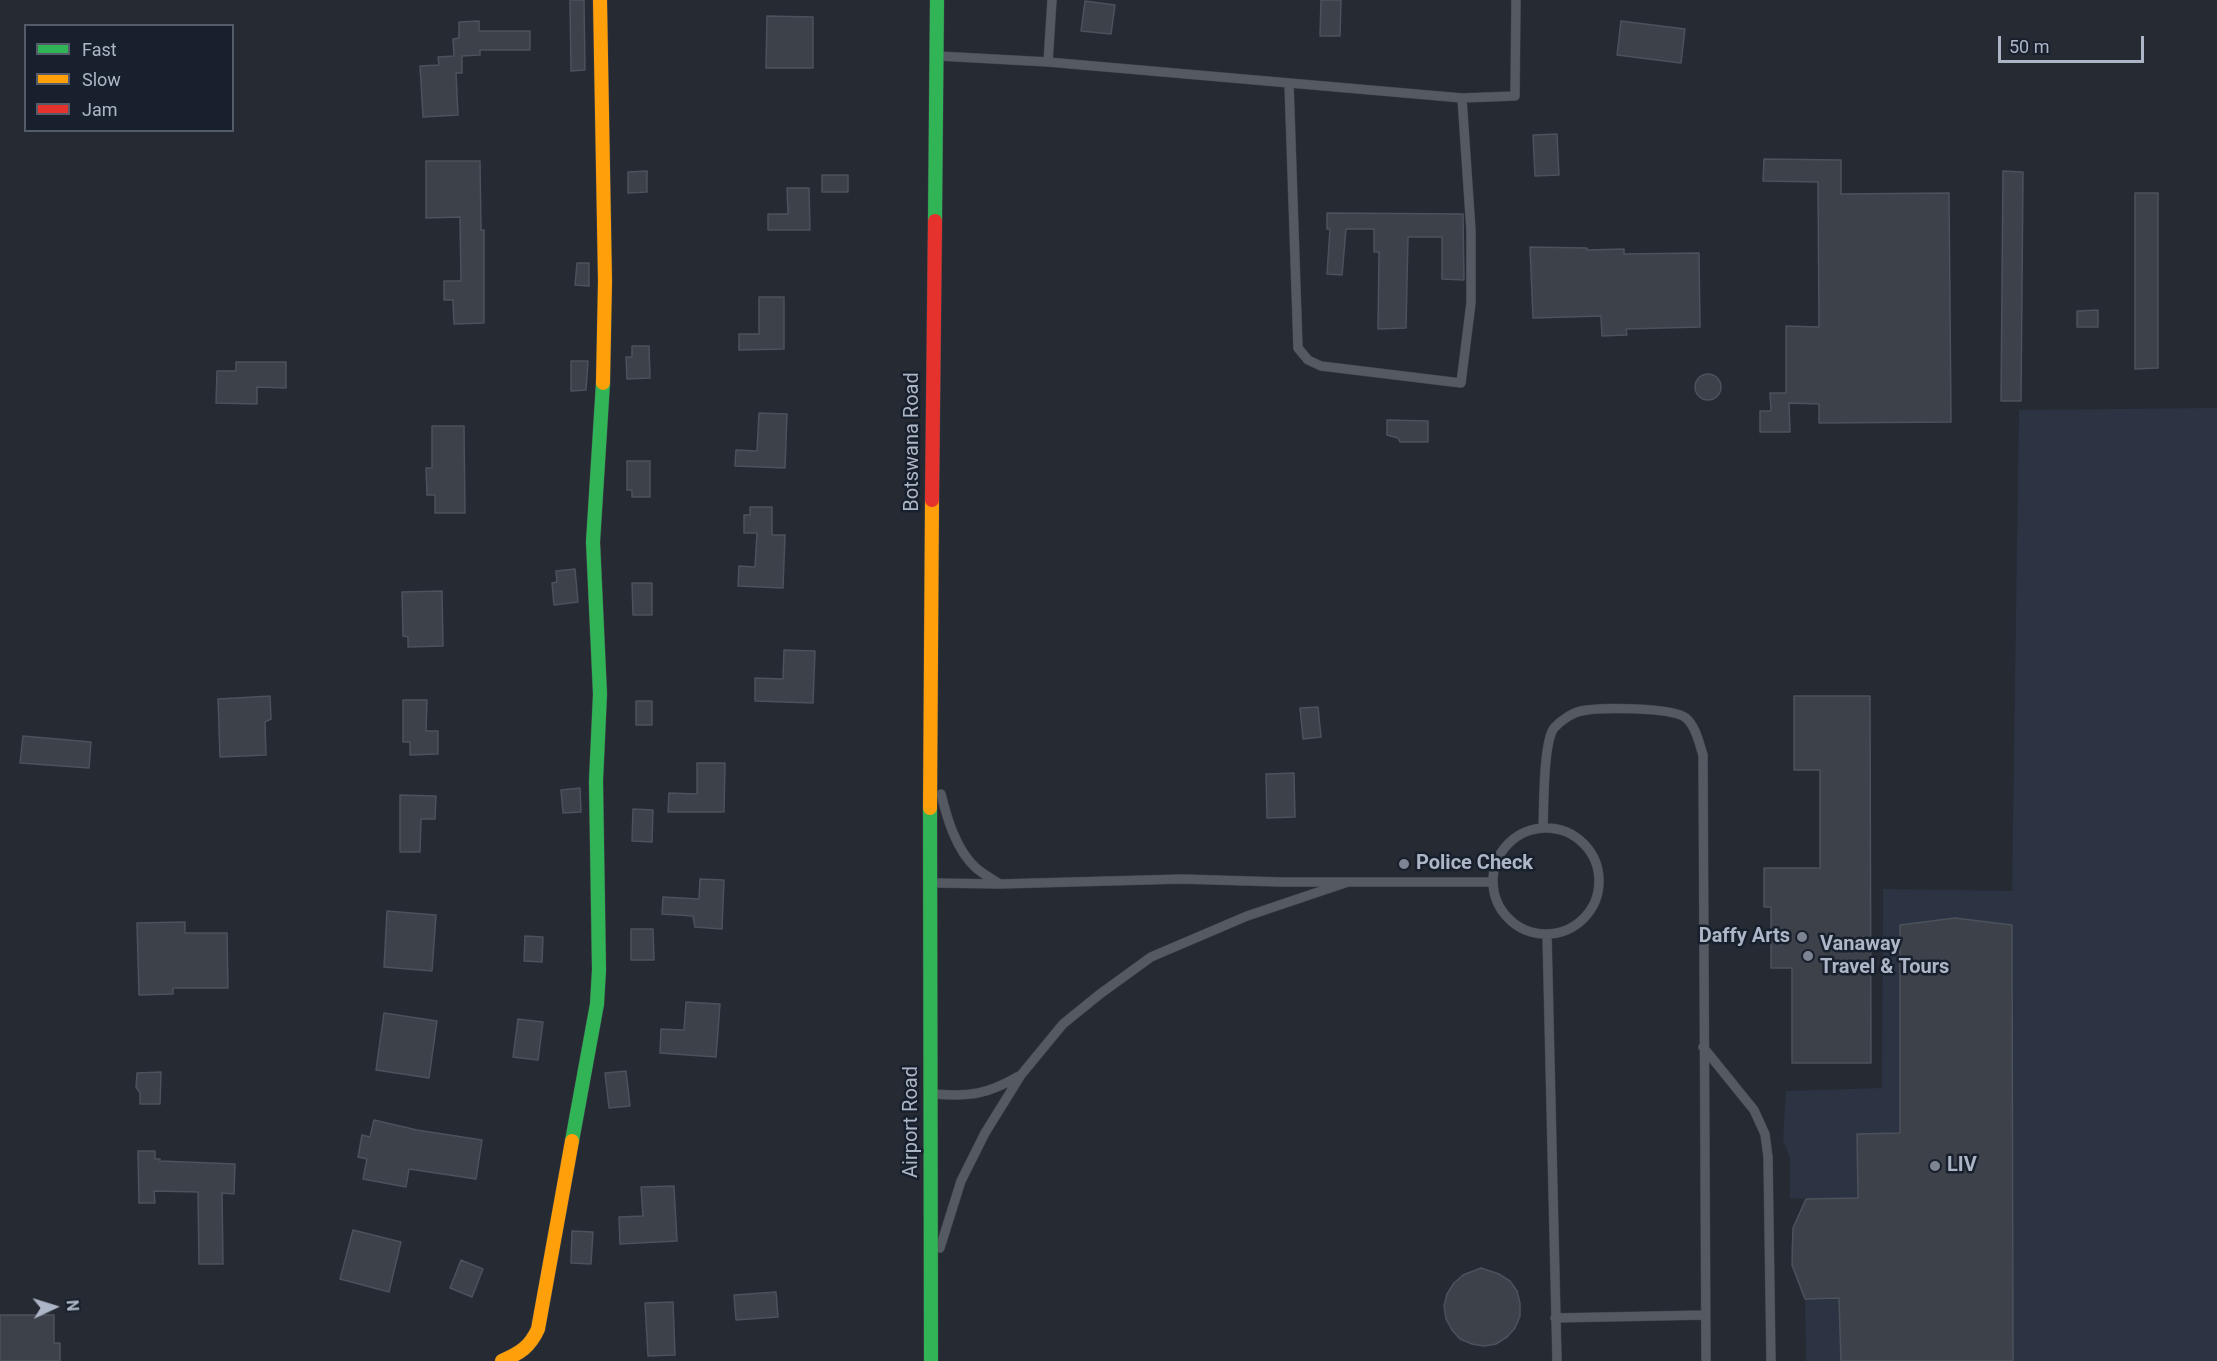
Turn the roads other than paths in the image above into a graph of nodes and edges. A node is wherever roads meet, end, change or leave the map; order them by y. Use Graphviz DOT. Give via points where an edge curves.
graph roads {
  1 [pos="600,0"];
  2 [pos="937,0"];
  3 [pos="1052,0"];
  4 [pos="1516,0"];
  5 [pos="936,56"];
  6 [pos="1048,62"];
  7 [pos="1289,83"];
  8 [pos="1462,98"];
  9 [pos="930,745"];
  10 [pos="1543,828"];
  11 [pos="1348,882"];
  12 [pos="1493,882"];
  13 [pos="930,883"];
  14 [pos="1000,884"];
  15 [pos="1547,934"];
  16 [pos="1703,1047"];
  17 [pos="1021,1075"];
  18 [pos="933,1093"];
  19 [pos="930,1284"];
  20 [pos="1705,1315"];
  21 [pos="1555,1318"];
  22 [pos="502,1361"];
  23 [pos="931,1361"];
  24 [pos="1557,1361"];
  25 [pos="1706,1361"];
  26 [pos="1771,1361"];
  1 -- 22 [label="street" via="605,281 593,542 600,694 596,781 597,1004 538,1329 524,1352"];
  2 -- 5 [label="street, Botswana Road"];
  3 -- 6 [label="lane"];
  4 -- 8 [label="lane" via="1515,96"];
  5 -- 6 [label="lane"];
  5 -- 9 [label="street, Botswana Road"];
  6 -- 7 [label="lane"];
  7 -- 8 [label="lane"];
  7 -- 8 [label="lane" via="1298,348 1308,360 1321,366 1461,383 1471,303"];
  9 -- 13 [label="street, Botswana Road"];
  9 -- 14 [label="lane" via="952,829 964,853 975,867"];
  10 -- 12 [label="lane" via="1529,830 1507,845 1494,868"];
  10 -- 15 [label="lane" via="1561,830 1578,838 1598,869 1599,888 1593,906 1581,921 1565,931"];
  10 -- 16 [label="lane" via="1548,742 1553,729 1564,720 1580,711 1643,710 1673,712 1693,728 1702,756"];
  11 -- 12 [label="lane"];
  11 -- 14 [label="lane" via="1182,879"];
  11 -- 17 [label="lane" via="1247,916 1151,957 1063,1024"];
  12 -- 15 [label="lane" via="1496,898 1515,925"];
  13 -- 14 [label="lane"];
  13 -- 18 [label="street, Airport Road"];
  15 -- 21 [label="lane"];
  16 -- 20 [label="lane"];
  16 -- 26 [label="lane" via="1754,1110 1765,1134"];
  17 -- 18 [label="lane" via="980,1094"];
  17 -- 19 [label="lane" via="961,1181"];
  18 -- 19 [label="street, Airport Road"];
  19 -- 23 [label="street, Airport Road"];
  20 -- 21 [label="lane"];
  20 -- 25 [label="lane"];
  21 -- 24 [label="lane"];
}
